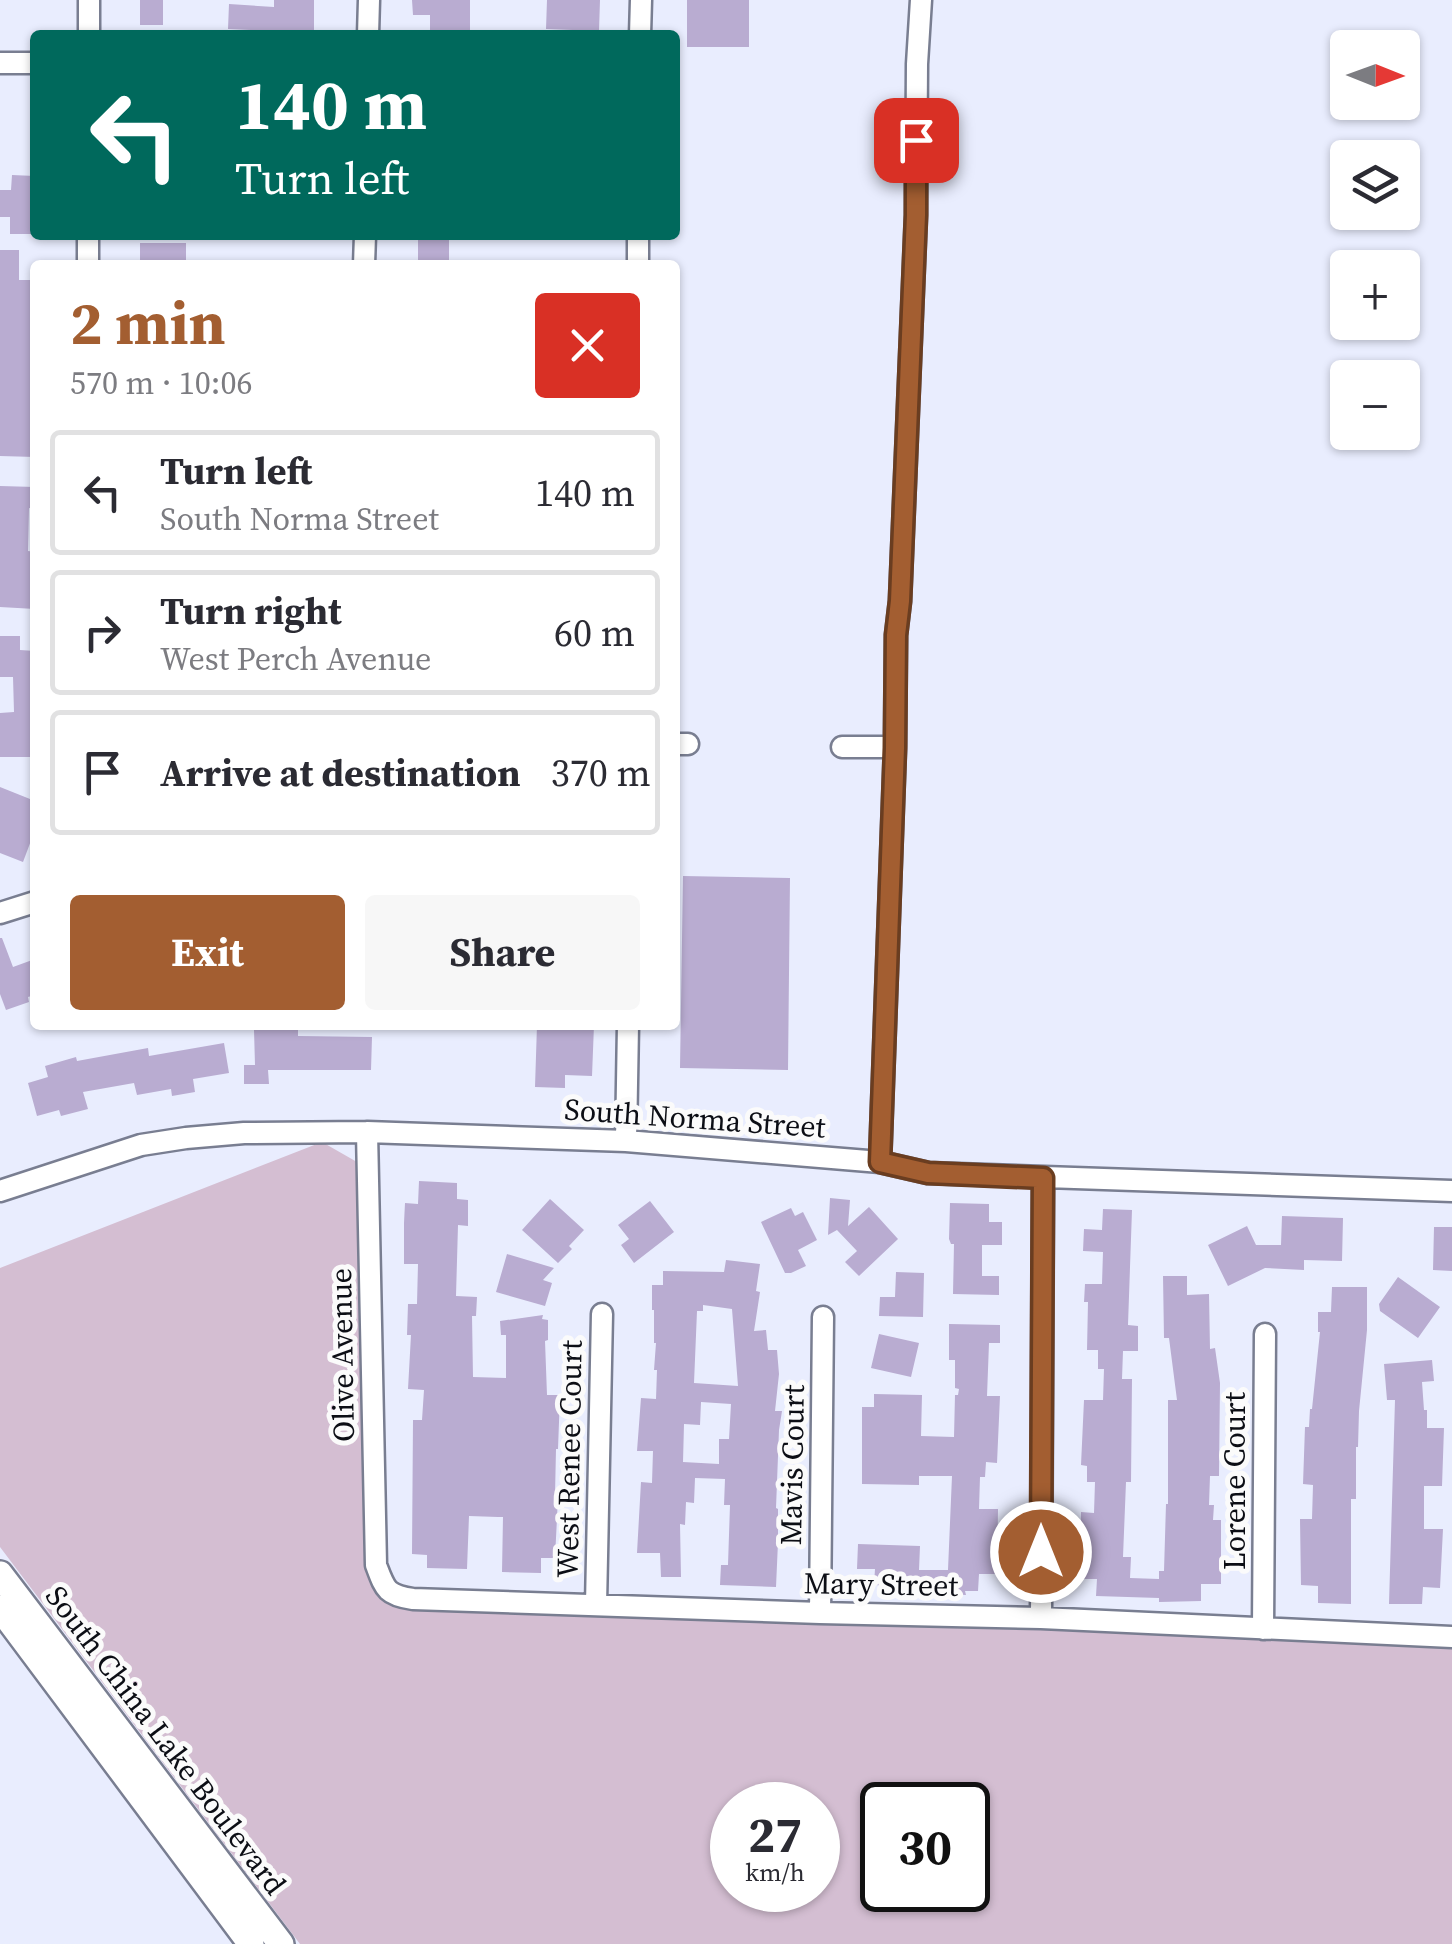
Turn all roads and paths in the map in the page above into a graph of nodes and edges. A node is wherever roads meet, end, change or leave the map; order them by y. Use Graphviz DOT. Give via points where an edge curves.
graph roads {
  1 [pos="90,0"];
  2 [pos="369,0"];
  3 [pos="641,0"];
  4 [pos="922,0"];
  5 [pos="89,30"];
  6 [pos="368,30"];
  7 [pos="640,30"];
  8 [pos="0,63"];
  9 [pos="30,63"];
  10 [pos="842,747"];
  11 [pos="895,748"];
  12 [pos="30,904"];
  13 [pos="0,913"];
  14 [pos="628,1030"];
  15 [pos="367,1132"];
  16 [pos="626,1141"];
  17 [pos="880,1162"];
  18 [pos="1043,1178"];
  19 [pos="0,1191"];
  20 [pos="1452,1191"];
  21 [pos="602,1314"];
  22 [pos="823,1317"];
  23 [pos="1265,1334"];
  24 [pos="0,1574"];
  25 [pos="380,1576"];
  26 [pos="596,1605"];
  27 [pos="0,1608"];
  28 [pos="820,1613"];
  29 [pos="1041,1618"];
  30 [pos="1263,1629"];
  31 [pos="1452,1636"];
  32 [pos="251,1944"];
  33 [pos="280,1944"];
  1 -- 5 [label="street"];
  2 -- 6 [label="street"];
  3 -- 7 [label="street"];
  4 -- 11 [label="street"];
  8 -- 9 [label="street"];
  10 -- 11 [label="street"];
  11 -- 17 [label="street"];
  12 -- 13 [label="street"];
  14 -- 16 [label="street"];
  15 -- 16 [label="street, South Norma Street"];
  15 -- 19 [label="street, South Norma Street" via="244,1133 141,1145"];
  15 -- 25 [label="street, Olive Avenue"];
  16 -- 17 [label="street, South Norma Street"];
  17 -- 18 [label="street, South Norma Street" via="928,1173"];
  18 -- 20 [label="street, South Norma Street"];
  18 -- 29 [label="street"];
  21 -- 26 [label="street, West Renee Court"];
  22 -- 28 [label="street, Mavis Court"];
  23 -- 30 [label="street, Lorene Court"];
  24 -- 33 [label="main road, South China Lake Boulevard"];
  25 -- 26 [label="street, Mary Street" via="384,1588 412,1600"];
  26 -- 28 [label="street, Mary Street"];
  27 -- 32 [label="main road, South China Lake Boulevard"];
  28 -- 29 [label="street, Mary Street"];
  29 -- 30 [label="street, Mary Street"];
  30 -- 31 [label="street, Mary Street"];
}
